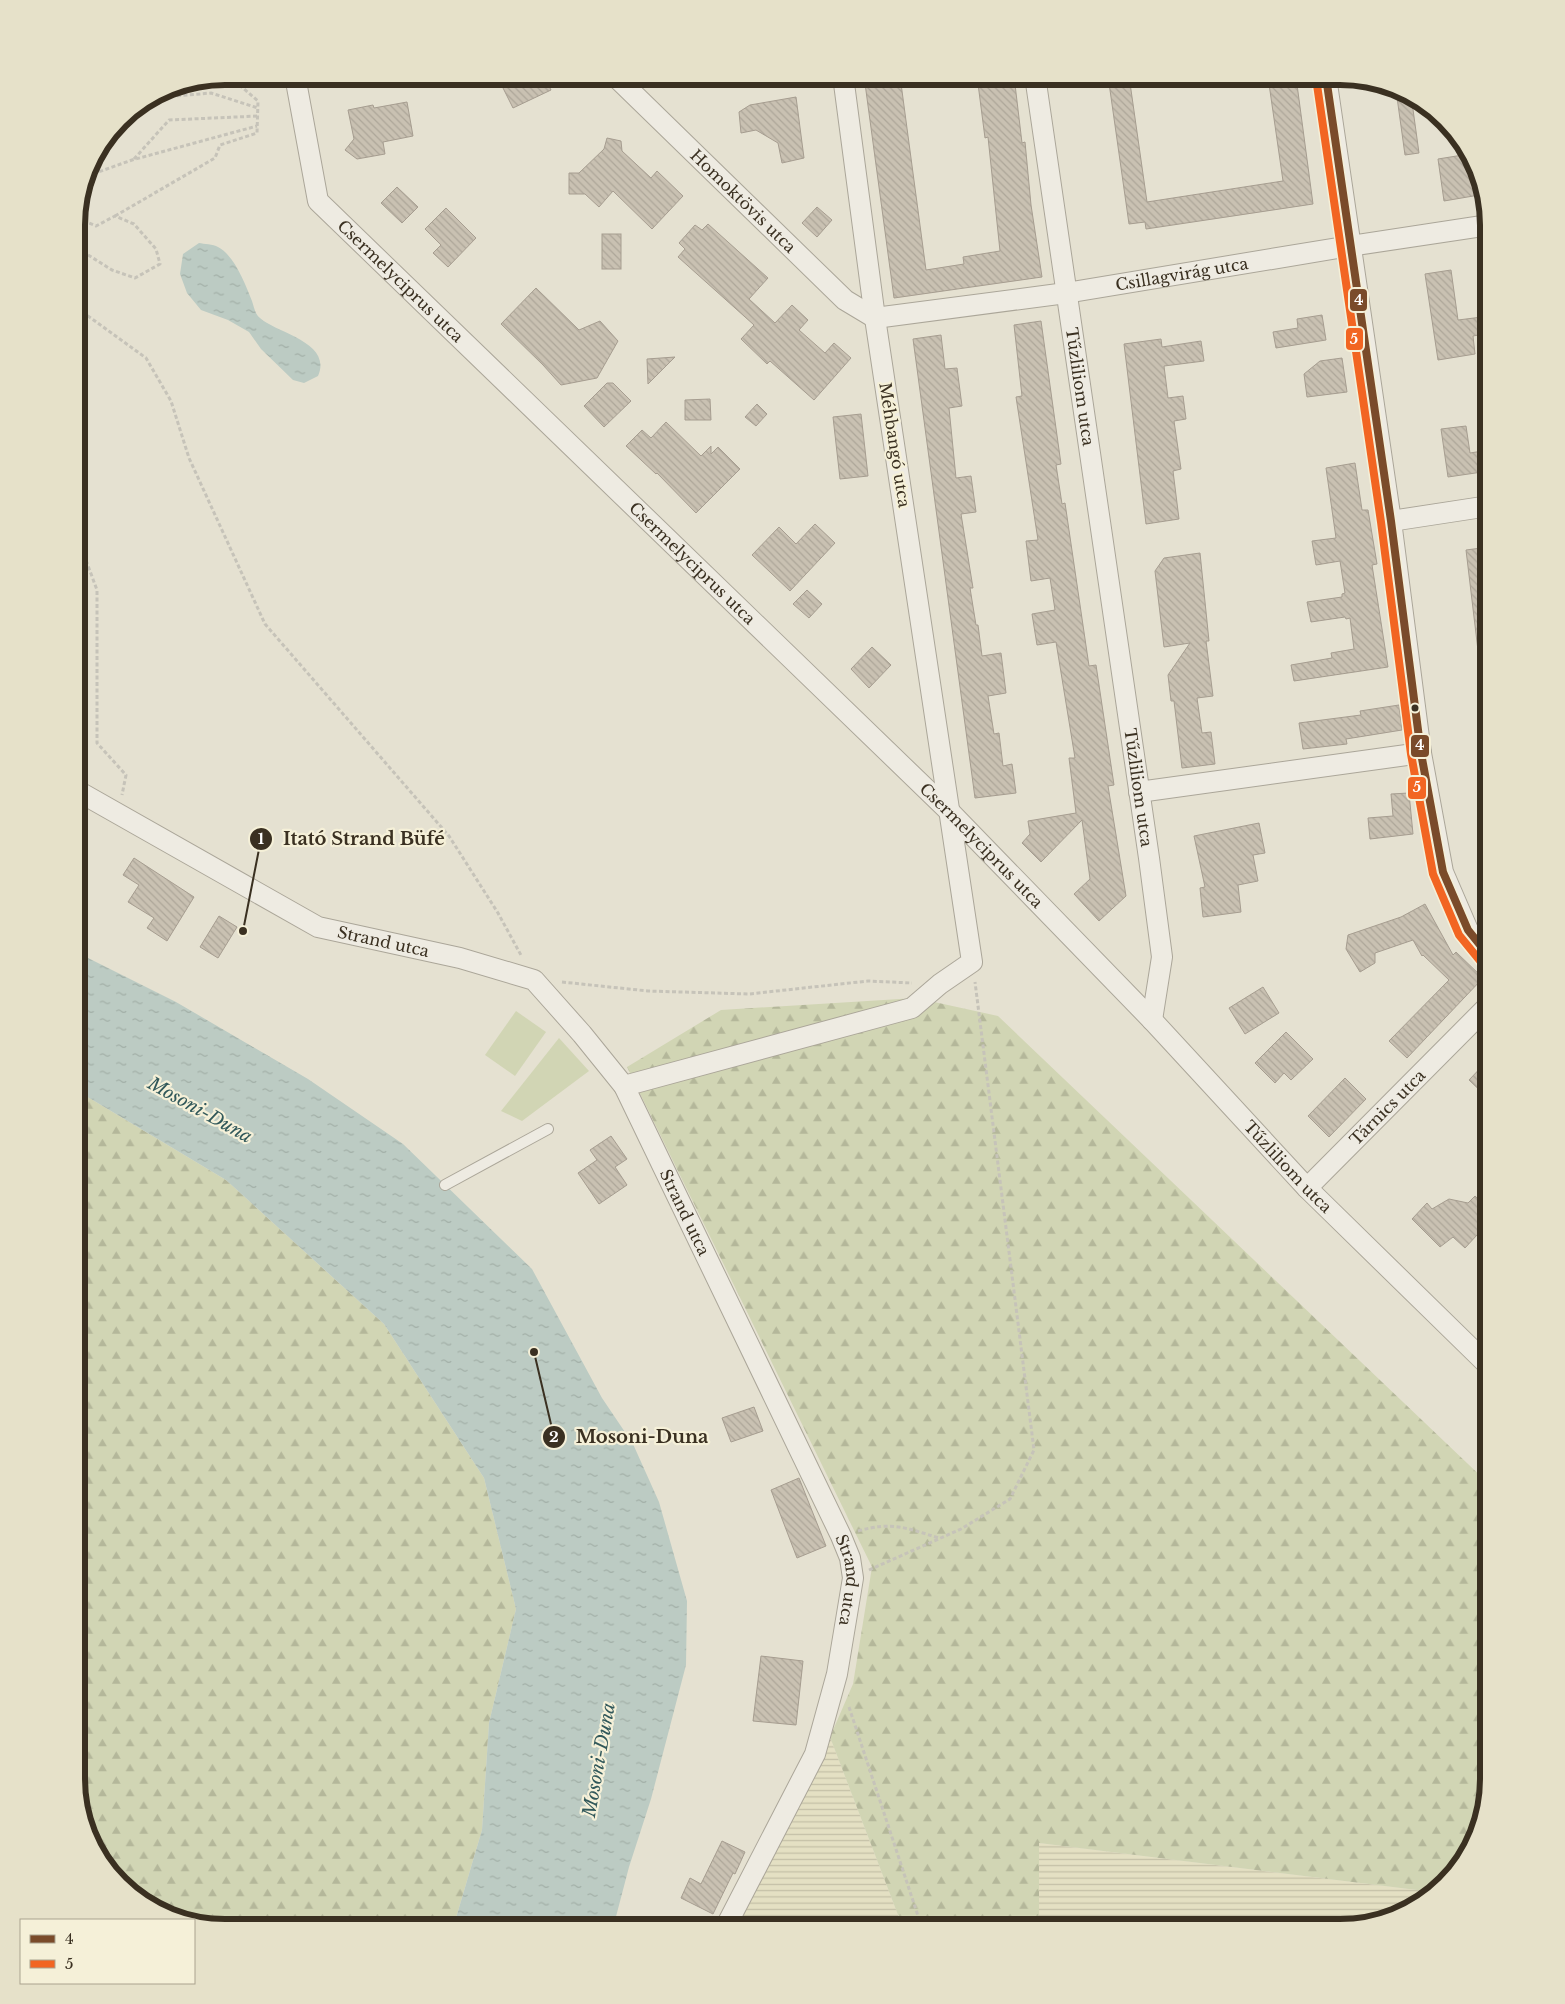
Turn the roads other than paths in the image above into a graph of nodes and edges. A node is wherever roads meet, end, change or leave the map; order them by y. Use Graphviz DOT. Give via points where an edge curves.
graph roads {
  1 [pos="297,85"];
  2 [pos="624,85"];
  3 [pos="844,85"];
  4 [pos="1036,85"];
  5 [pos="1327,85"];
  6 [pos="1480,226"];
  7 [pos="1350,246"];
  8 [pos="1066,293"];
  9 [pos="875,318"];
  10 [pos="1480,507"];
  11 [pos="1391,521"];
  12 [pos="1421,753"];
  13 [pos="1139,792"];
  14 [pos="85,795"];
  15 [pos="951,813"];
  16 [pos="1480,945"];
  17 [pos="1480,1014"];
  18 [pos="1152,1020"];
  19 [pos="624,1086"];
  20 [pos="548,1130"];
  21 [pos="445,1185"];
  22 [pos="1307,1188"];
  23 [pos="1480,1357"];
  24 [pos="730,1919"];
  1 -- 15 [label="street, Csermelyciprus utca" via="318,201"];
  2 -- 9 [label="street, Homoktövis utca" via="845,300"];
  3 -- 9 [label="street, Méhbangó utca"];
  4 -- 8 [label="street, Tűzliliom utca"];
  5 -- 7 [label="street"];
  6 -- 7 [label="street, Csillagvirág utca"];
  7 -- 8 [label="street, Csillagvirág utca"];
  7 -- 11 [label="street"];
  8 -- 9 [label="street, Csillagvirág utca"];
  8 -- 13 [label="street, Tűzliliom utca"];
  9 -- 15 [label="street, Méhbangó utca"];
  10 -- 11 [label="street"];
  11 -- 12 [label="street"];
  12 -- 13 [label="street"];
  12 -- 16 [label="street" via="1443,872 1468,930"];
  13 -- 18 [label="street, Tűzliliom utca" via="1162,957"];
  14 -- 19 [label="street, Strand utca" via="318,927 460,958 534,980"];
  15 -- 18 [label="street, Csermelyciprus utca"];
  15 -- 19 [label="street, Méhbangó utca" via="972,962 912,1008"];
  17 -- 22 [label="street, Tárnics utca"];
  18 -- 22 [label="street, Tűzliliom utca"];
  19 -- 24 [label="street, Strand utca" via="842,1536 853,1578 838,1674 815,1754"];
  20 -- 21 [label="lane"];
  22 -- 23 [label="street, Tűzliliom utca"];
}
